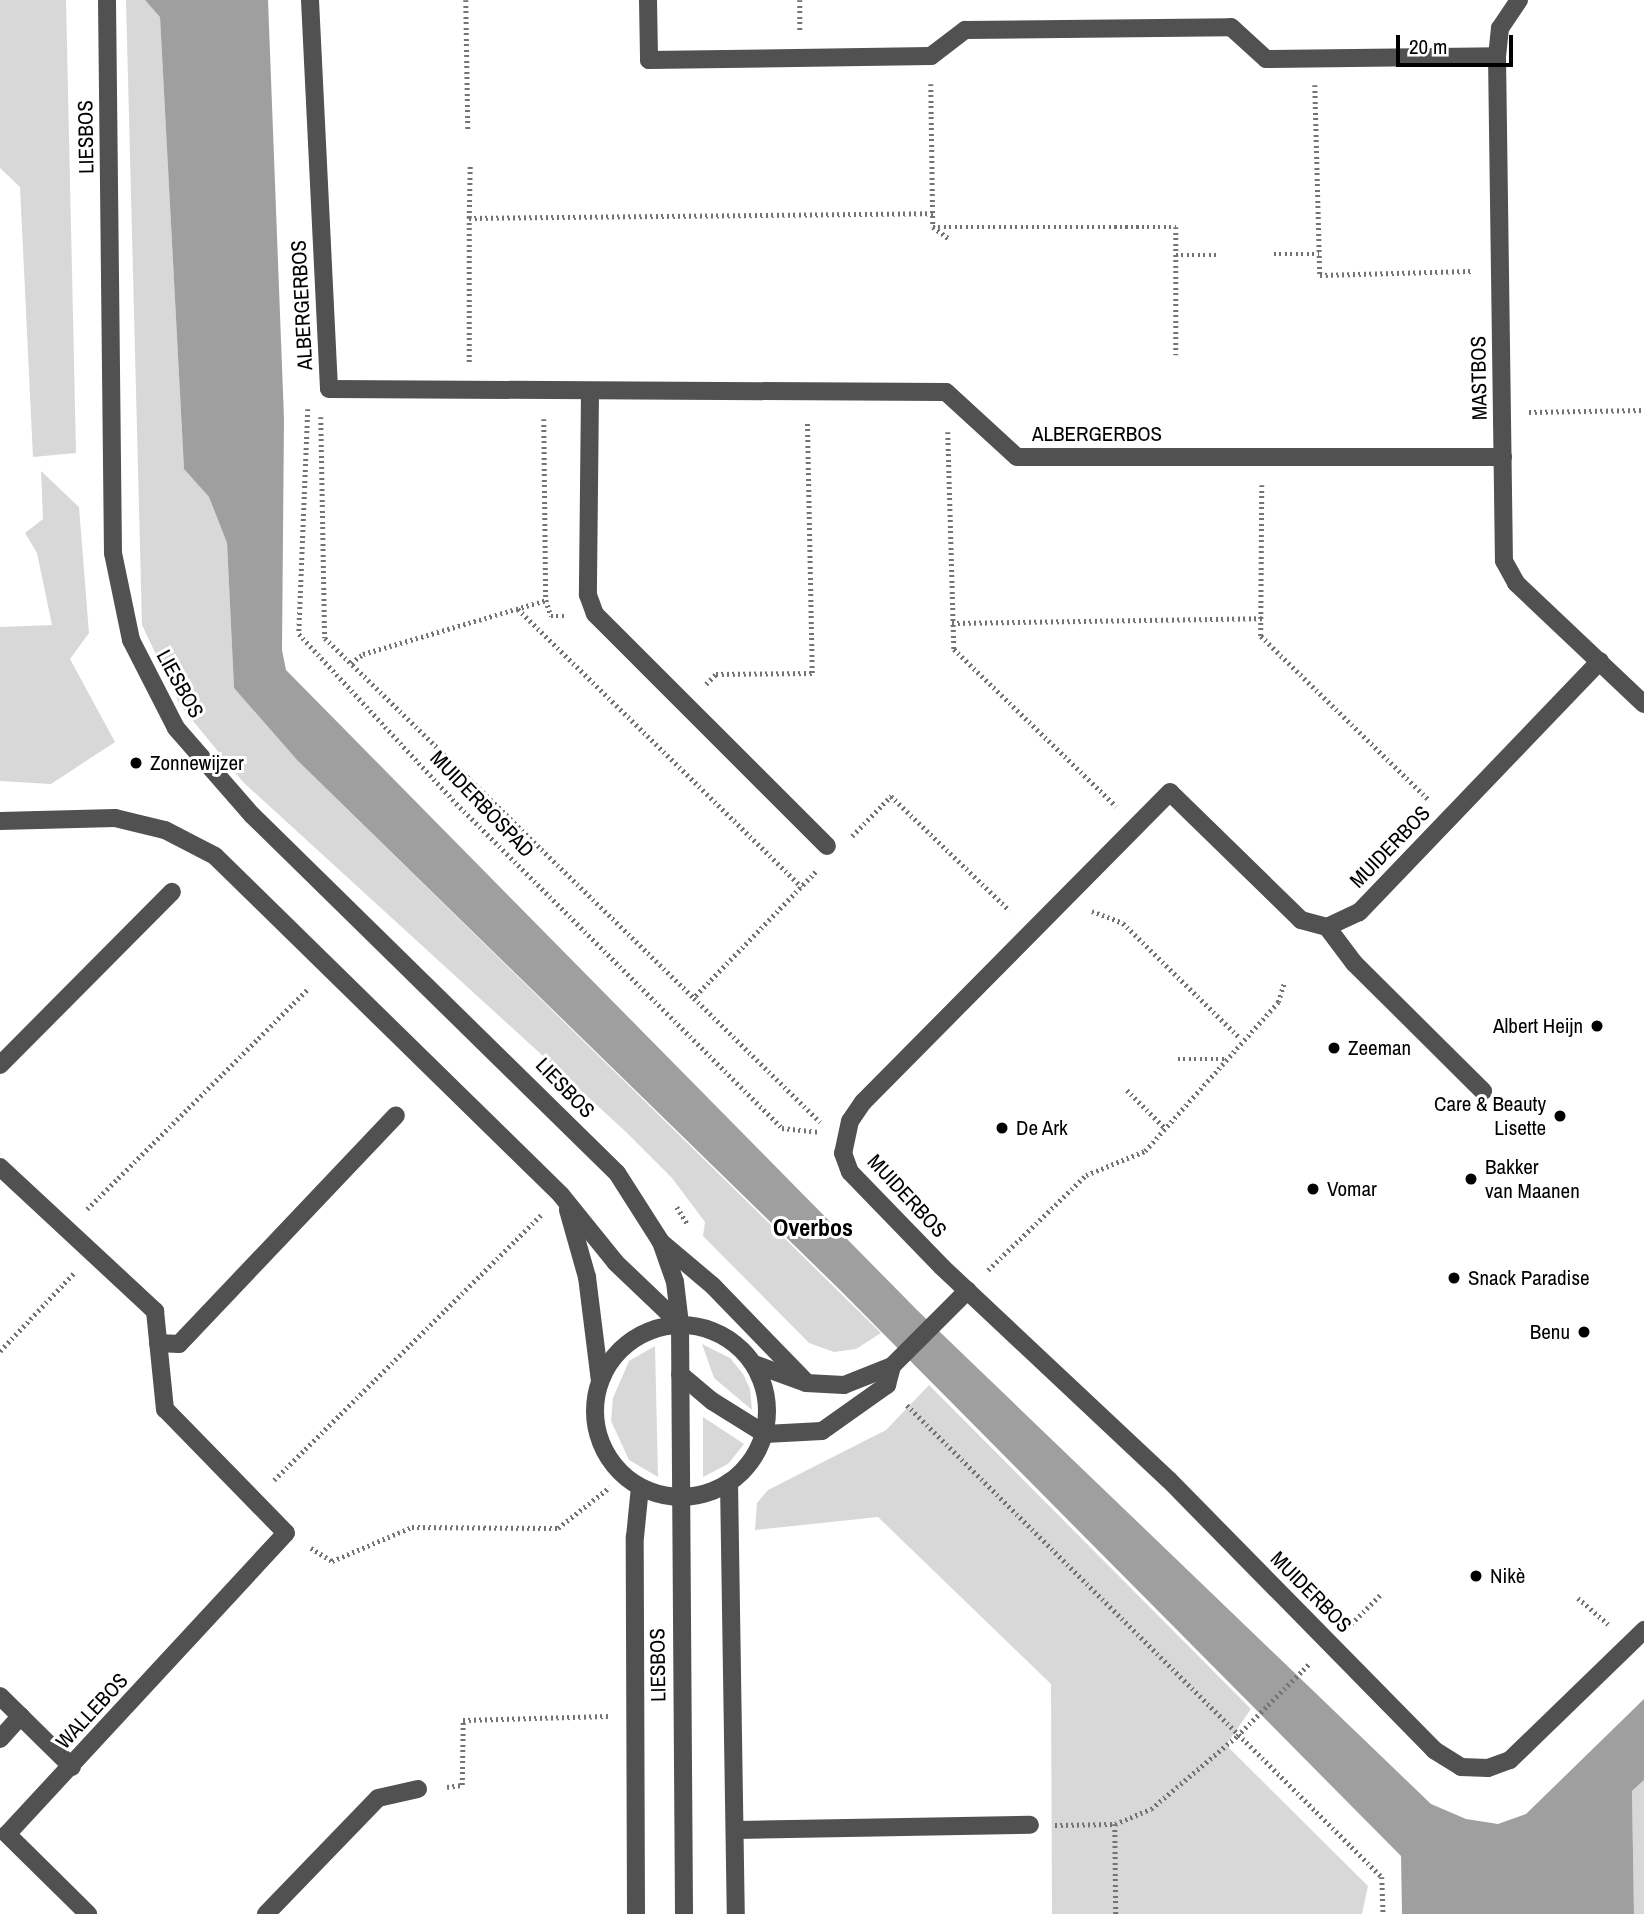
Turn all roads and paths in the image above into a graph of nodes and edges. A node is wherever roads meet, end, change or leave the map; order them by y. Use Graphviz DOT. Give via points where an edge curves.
graph roads {
  1 [pos="107,0"];
  2 [pos="310,0"];
  3 [pos="466,0"];
  4 [pos="648,0"];
  5 [pos="1519,0"];
  6 [pos="931,55"];
  7 [pos="1497,56"];
  8 [pos="1315,58"];
  9 [pos="468,131"];
  10 [pos="470,165"];
  11 [pos="933,213"];
  12 [pos="469,218"];
  13 [pos="933,227"];
  14 [pos="948,238"];
  15 [pos="1274,254"];
  16 [pos="1319,254"];
  17 [pos="1176,255"];
  18 [pos="1219,255"];
  19 [pos="1500,271"];
  20 [pos="1176,355"];
  21 [pos="469,391"];
  22 [pos="544,391"];
  23 [pos="807,391"];
  24 [pos="325,392"];
  25 [pos="590,392"];
  26 [pos="946,392"];
  27 [pos="1644,410"];
  28 [pos="1502,412"];
  29 [pos="1503,457"];
  30 [pos="1262,458"];
  31 [pos="546,600"];
  32 [pos="518,609"];
  33 [pos="595,614"];
  34 [pos="1262,618"];
  35 [pos="953,623"];
  36 [pos="1600,662"];
  37 [pos="351,663"];
  38 [pos="1644,704"];
  39 [pos="684,706"];
  40 [pos="1448,819"];
  41 [pos="0,821"];
  42 [pos="1136,826"];
  43 [pos="847,841"];
  44 [pos="827,846"];
  45 [pos="820,869"];
  46 [pos="802,887"];
  47 [pos="172,892"];
  48 [pos="1063,900"];
  49 [pos="1327,927"];
  50 [pos="1031,931"];
  51 [pos="330,968"];
  52 [pos="1284,984"];
  53 [pos="694,998"];
  54 [pos="1241,1039"];
  55 [pos="1178,1059"];
  56 [pos="1225,1059"];
  57 [pos="0,1065"];
  58 [pos="1127,1090"];
  59 [pos="1483,1091"];
  60 [pos="396,1115"];
  61 [pos="1165,1128"];
  62 [pos="838,1134"];
  63 [pos="0,1167"];
  64 [pos="564,1199"];
  65 [pos="67,1229"];
  66 [pos="661,1242"];
  67 [pos="93,1254"];
  68 [pos="968,1290"];
  69 [pos="680,1324"];
  70 [pos="158,1343"];
  71 [pos="0,1351"];
  72 [pos="754,1364"];
  73 [pos="892,1366"];
  74 [pos="680,1374"];
  75 [pos="600,1381"];
  76 [pos="806,1383"];
  77 [pos="887,1385"];
  78 [pos="765,1434"];
  79 [pos="625,1476"];
  80 [pos="729,1482"];
  81 [pos="640,1487"];
  82 [pos="682,1497"];
  83 [pos="254,1501"];
  84 [pos="286,1533"];
  85 [pos="1578,1598"];
  86 [pos="1644,1630"];
  87 [pos="1622,1652"];
  88 [pos="1317,1656"];
  89 [pos="0,1696"];
  90 [pos="633,1715"];
  91 [pos="21,1716"];
  92 [pos="1237,1735"];
  93 [pos="0,1739"];
  94 [pos="72,1767"];
  95 [pos="418,1789"];
  96 [pos="1115,1824"];
  97 [pos="1030,1825"];
  98 [pos="736,1830"];
  99 [pos="88,1914"];
  100 [pos="265,1914"];
  101 [pos="636,1914"];
  102 [pos="684,1914"];
  103 [pos="736,1914"];
  104 [pos="1116,1914"];
  105 [pos="1383,1914"];
  1 -- 66 [label="street, LIESBOS" via="113,553 131,640 176,728 252,815 617,1173"];
  2 -- 24 [label="street, ALBERGERBOS"];
  3 -- 9 [label="path"];
  4 -- 6 [label="street" via="649,60"];
  5 -- 7 [label="street, MASTBOS" via="1500,28"];
  6 -- 8 [label="street" via="965,30 1231,27 1266,59"];
  6 -- 11 [label="path"];
  7 -- 8 [label="street"];
  7 -- 19 [label="street, MASTBOS"];
  8 -- 16 [label="path"];
  10 -- 12 [label="path"];
  11 -- 12 [label="path"];
  11 -- 13 [label="path"];
  12 -- 21 [label="path"];
  13 -- 14 [label="path"];
  13 -- 17 [label="path" via="1176,227"];
  15 -- 16 [label="path"];
  16 -- 19 [label="path" via="1320,275"];
  17 -- 18 [label="path"];
  17 -- 20 [label="path"];
  19 -- 28 [label="street, MASTBOS"];
  21 -- 22 [label="street, ALBERGERBOS"];
  21 -- 24 [label="street, ALBERGERBOS"];
  22 -- 25 [label="street, ALBERGERBOS"];
  22 -- 31 [label="path"];
  23 -- 25 [label="street, ALBERGERBOS"];
  23 -- 26 [label="street, ALBERGERBOS"];
  23 -- 39 [label="path" via="812,673 716,674"];
  24 -- 37 [label="path" via="322,630"];
  24 -- 62 [label="path, MUIDERBOSPAD" via="308,403 299,634 460,807 782,1128"];
  25 -- 33 [label="street" via="588,595"];
  26 -- 30 [label="street, ALBERGERBOS" via="1017,457"];
  26 -- 35 [label="path"];
  27 -- 28 [label="path"];
  28 -- 29 [label="street, MASTBOS"];
  29 -- 30 [label="street, ALBERGERBOS"];
  29 -- 36 [label="street, MASTBOS" via="1504,561 1516,583"];
  30 -- 34 [label="path"];
  31 -- 32 [label="path"];
  31 -- 33 [label="path" via="551,616"];
  32 -- 37 [label="path" via="363,654"];
  32 -- 46 [label="path"];
  33 -- 39 [label="street"];
  34 -- 35 [label="path"];
  34 -- 40 [label="path" via="1261,636"];
  35 -- 42 [label="path" via="954,649"];
  36 -- 38 [label="street, MASTBOS"];
  36 -- 40 [label="street, MUIDERBOS"];
  37 -- 53 [label="path"];
  39 -- 44 [label="street"];
  40 -- 49 [label="street, MUIDERBOS" via="1359,912"];
  41 -- 51 [label="street" via="115,818 165,830 215,856"];
  42 -- 48 [label="street"];
  42 -- 49 [label="street" via="1170,792 1301,920"];
  43 -- 50 [label="path" via="891,796"];
  45 -- 46 [label="path"];
  46 -- 53 [label="path"];
  47 -- 57 [label="street"];
  48 -- 50 [label="street"];
  48 -- 54 [label="path" via="1123,923"];
  49 -- 59 [label="street" via="1354,963"];
  50 -- 62 [label="street" via="863,1102"];
  51 -- 64 [label="street"];
  51 -- 65 [label="path"];
  52 -- 54 [label="path" via="1278,1002"];
  53 -- 62 [label="path"];
  54 -- 56 [label="path"];
  55 -- 56 [label="path"];
  56 -- 61 [label="path"];
  58 -- 61 [label="path"];
  60 -- 70 [label="street" via="179,1343"];
  61 -- 68 [label="path" via="1145,1151 1086,1175"];
  62 -- 68 [label="street, MUIDERBOS" via="850,1172"];
  63 -- 65 [label="street"];
  64 -- 69 [label="street" via="616,1263"];
  64 -- 75 [label="street" via="587,1277"];
  64 -- 83 [label="path"];
  65 -- 67 [label="street"];
  66 -- 69 [label="street, LIESBOS" via="674,1282"];
  66 -- 76 [label="street, LIESBOS" via="713,1286"];
  67 -- 70 [label="street" via="155,1311"];
  67 -- 71 [label="path"];
  68 -- 73 [label="street"];
  68 -- 87 [label="street, MUIDERBOS" via="1169,1480 1434,1750 1461,1767 1488,1768 1510,1760"];
  69 -- 72 [label="street" via="709,1328 734,1342"];
  69 -- 74 [label="street, LIESBOS"];
  69 -- 75 [label="street" via="631,1340 612,1359"];
  70 -- 83 [label="street" via="165,1409"];
  72 -- 76 [label="street"];
  72 -- 78 [label="street" via="768,1410"];
  73 -- 76 [label="street" via="844,1385"];
  73 -- 77 [label="street"];
  74 -- 78 [label="street" via="712,1401"];
  74 -- 82 [label="street, LIESBOS"];
  75 -- 79 [label="street" via="595,1407 598,1433 608,1456"];
  77 -- 78 [label="street" via="822,1431"];
  77 -- 92 [label="path"];
  78 -- 80 [label="street" via="745,1469"];
  79 -- 81 [label="street"];
  79 -- 84 [label="path" via="558,1528 412,1527 332,1561"];
  80 -- 82 [label="street"];
  80 -- 98 [label="street"];
  81 -- 82 [label="street"];
  81 -- 90 [label="street, LIESBOS"];
  82 -- 102 [label="street, LIESBOS"];
  83 -- 84 [label="street"];
  84 -- 94 [label="street, WALLEBOS"];
  85 -- 87 [label="path" via="1609,1626"];
  86 -- 87 [label="street, MUIDERBOS"];
  88 -- 92 [label="path"];
  89 -- 91 [label="street"];
  90 -- 95 [label="path" via="463,1720 462,1786"];
  90 -- 101 [label="street, LIESBOS"];
  91 -- 93 [label="street"];
  91 -- 94 [label="street"];
  92 -- 96 [label="path" via="1151,1810"];
  92 -- 105 [label="path" via="1382,1877"];
  94 -- 99 [label="street, WALLEBOS" via="8,1834"];
  95 -- 100 [label="street" via="378,1798"];
  96 -- 97 [label="path"];
  96 -- 104 [label="path"];
  97 -- 98 [label="street"];
  98 -- 103 [label="street"];
}
